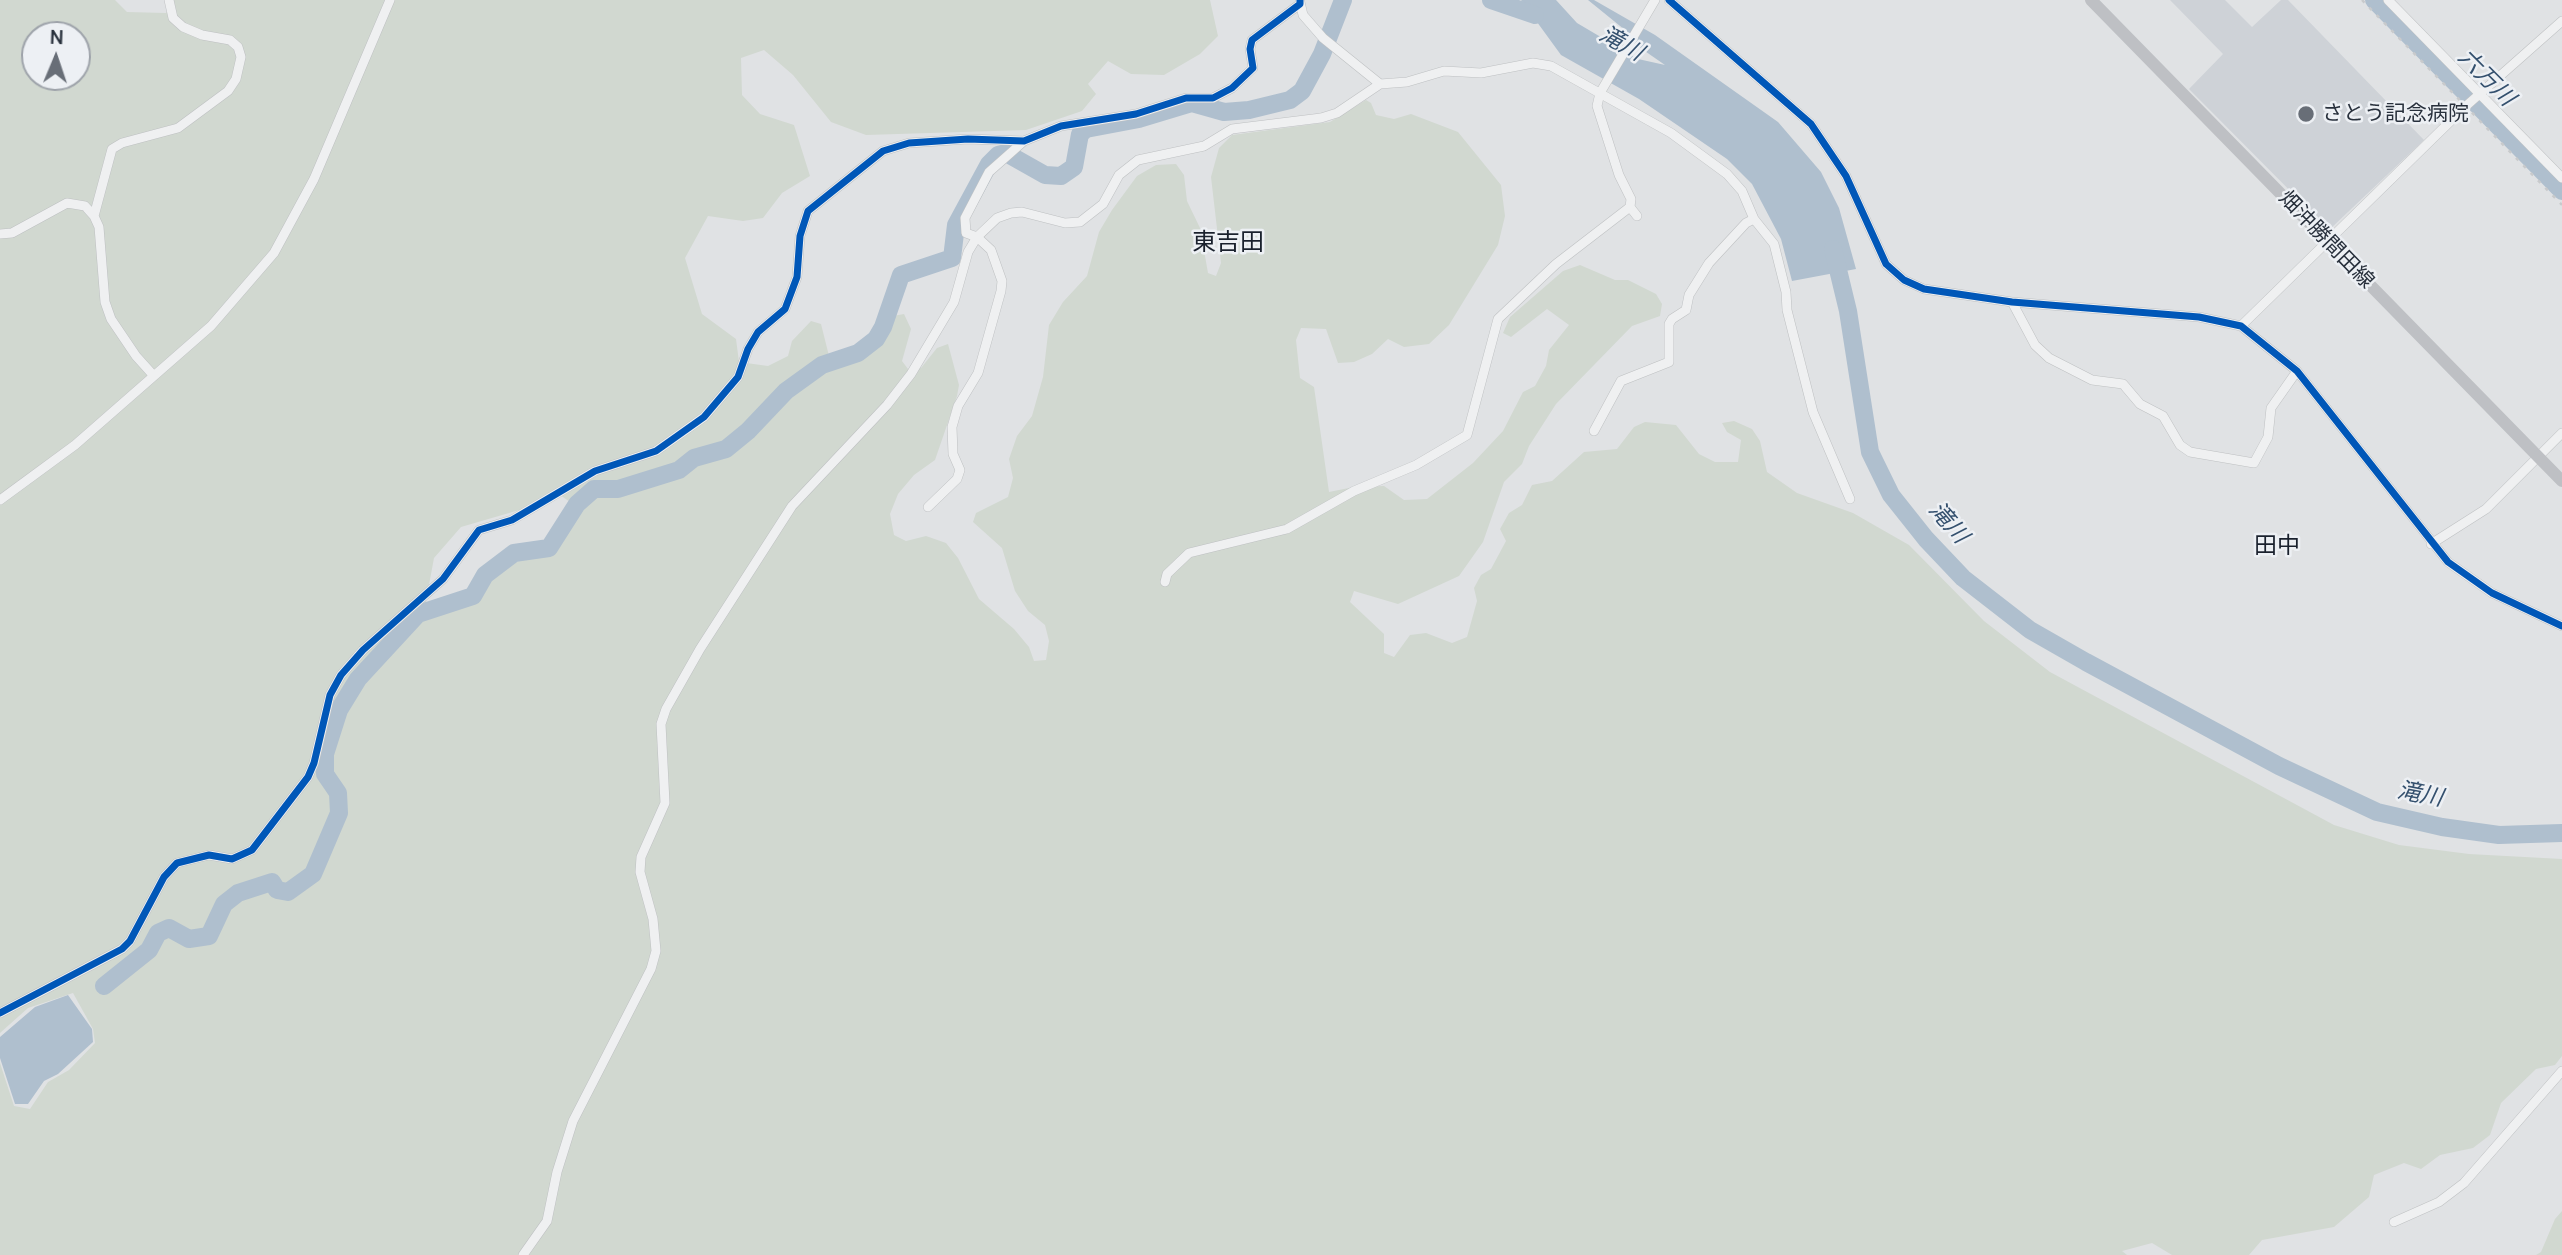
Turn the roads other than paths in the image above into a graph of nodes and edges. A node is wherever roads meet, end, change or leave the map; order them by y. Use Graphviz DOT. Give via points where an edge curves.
graph roads {
  1 [pos="169,0"];
  2 [pos="390,0"];
  3 [pos="1655,0"];
  4 [pos="1669,0"];
  5 [pos="2091,0"];
  6 [pos="2388,0"];
  7 [pos="1300,2"];
  8 [pos="2562,21"];
  9 [pos="1380,84"];
  10 [pos="1600,93"];
  11 [pos="2480,94"];
  12 [pos="1024,141"];
  13 [pos="2562,178"];
  14 [pos="1630,207"];
  15 [pos="94,215"];
  16 [pos="1637,216"];
  17 [pos="1754,219"];
  18 [pos="0,234"];
  19 [pos="977,237"];
  20 [pos="2329,243"];
  21 [pos="2012,302"];
  22 [pos="2241,326"];
  23 [pos="2297,371"];
  24 [pos="154,376"];
  25 [pos="1594,431"];
  26 [pos="2562,433"];
  27 [pos="2538,456"];
  28 [pos="2562,481"];
  29 [pos="2,497"];
  30 [pos="1850,499"];
  31 [pos="928,507"];
  32 [pos="2431,544"];
  33 [pos="1165,582"];
  34 [pos="2562,626"];
  35 [pos="0,1013"];
  36 [pos="2562,1071"];
  37 [pos="2394,1222"];
  38 [pos="523,1255"];
  1 -- 15 [label="street" via="173,18 183,27 230,40 238,47 241,57 236,79 228,91 178,128 112,149"];
  2 -- 24 [label="street" via="314,179 275,253 211,326"];
  3 -- 10 [label="street"];
  4 -- 21 [label="street" via="1811,124 1846,176 1886,264 1904,280 1924,289"];
  5 -- 20 [label="main road, 畑沖勝間田線"];
  6 -- 11 [label="street"];
  7 -- 9 [label="street" via="1303,15 1322,38"];
  7 -- 12 [label="street" via="1252,40 1253,68 1213,98 1186,98 1136,114 1062,127"];
  8 -- 11 [label="street"];
  9 -- 10 [label="street" via="1444,72 1481,74 1533,63 1551,66"];
  9 -- 19 [label="street" via="1337,113 1232,129 1204,146 1138,160 1119,175 1103,204 1080,222 1011,213"];
  10 -- 14 [label="street" via="1600,123 1631,199"];
  10 -- 17 [label="street" via="1709,160 1742,191"];
  11 -- 13 [label="street"];
  11 -- 20 [label="street"];
  12 -- 19 [label="street" via="989,172 965,218 965,233"];
  12 -- 35 [label="street" via="968,139 892,147 808,211 800,236 797,277 785,309 758,332 738,377 704,417 656,451 595,471 520,515 479,530 443,579 341,675 330,695 308,776 252,850 242,857 209,855 177,863 122,949"];
  14 -- 16 [label="street"];
  14 -- 33 [label="street" via="1556,264 1498,318 1467,435 1287,529 1189,553 1167,574"];
  15 -- 18 [label="street" via="85,206 67,203 12,233"];
  15 -- 24 [label="street" via="111,319"];
  17 -- 25 [label="street" via="1709,263 1689,295 1686,310 1669,324 1669,362 1621,382"];
  17 -- 30 [label="street" via="1774,244 1813,412"];
  19 -- 31 [label="street" via="991,250 1001,291 978,373 952,427 953,454 960,470 957,479"];
  19 -- 38 [label="street" via="954,302 911,374 792,506 666,709 661,724 664,803 641,857 640,872 655,928 656,951 573,1121 547,1220"];
  20 -- 22 [label="street"];
  20 -- 27 [label="main road, 畑沖勝間田線"];
  21 -- 22 [label="street" via="2199,317"];
  21 -- 23 [label="street" via="2035,345 2049,358 2092,380 2123,384 2140,404 2163,416 2180,445 2190,452 2254,463 2268,437 2272,408"];
  22 -- 23 [label="street"];
  23 -- 32 [label="street"];
  24 -- 29 [label="street" via="75,445"];
  26 -- 27 [label="street"];
  27 -- 28 [label="main road, 畑沖勝間田線"];
  27 -- 32 [label="street" via="2486,509"];
  32 -- 34 [label="street" via="2470,580"];
  36 -- 37 [label="street" via="2464,1183 2439,1202"];
}
